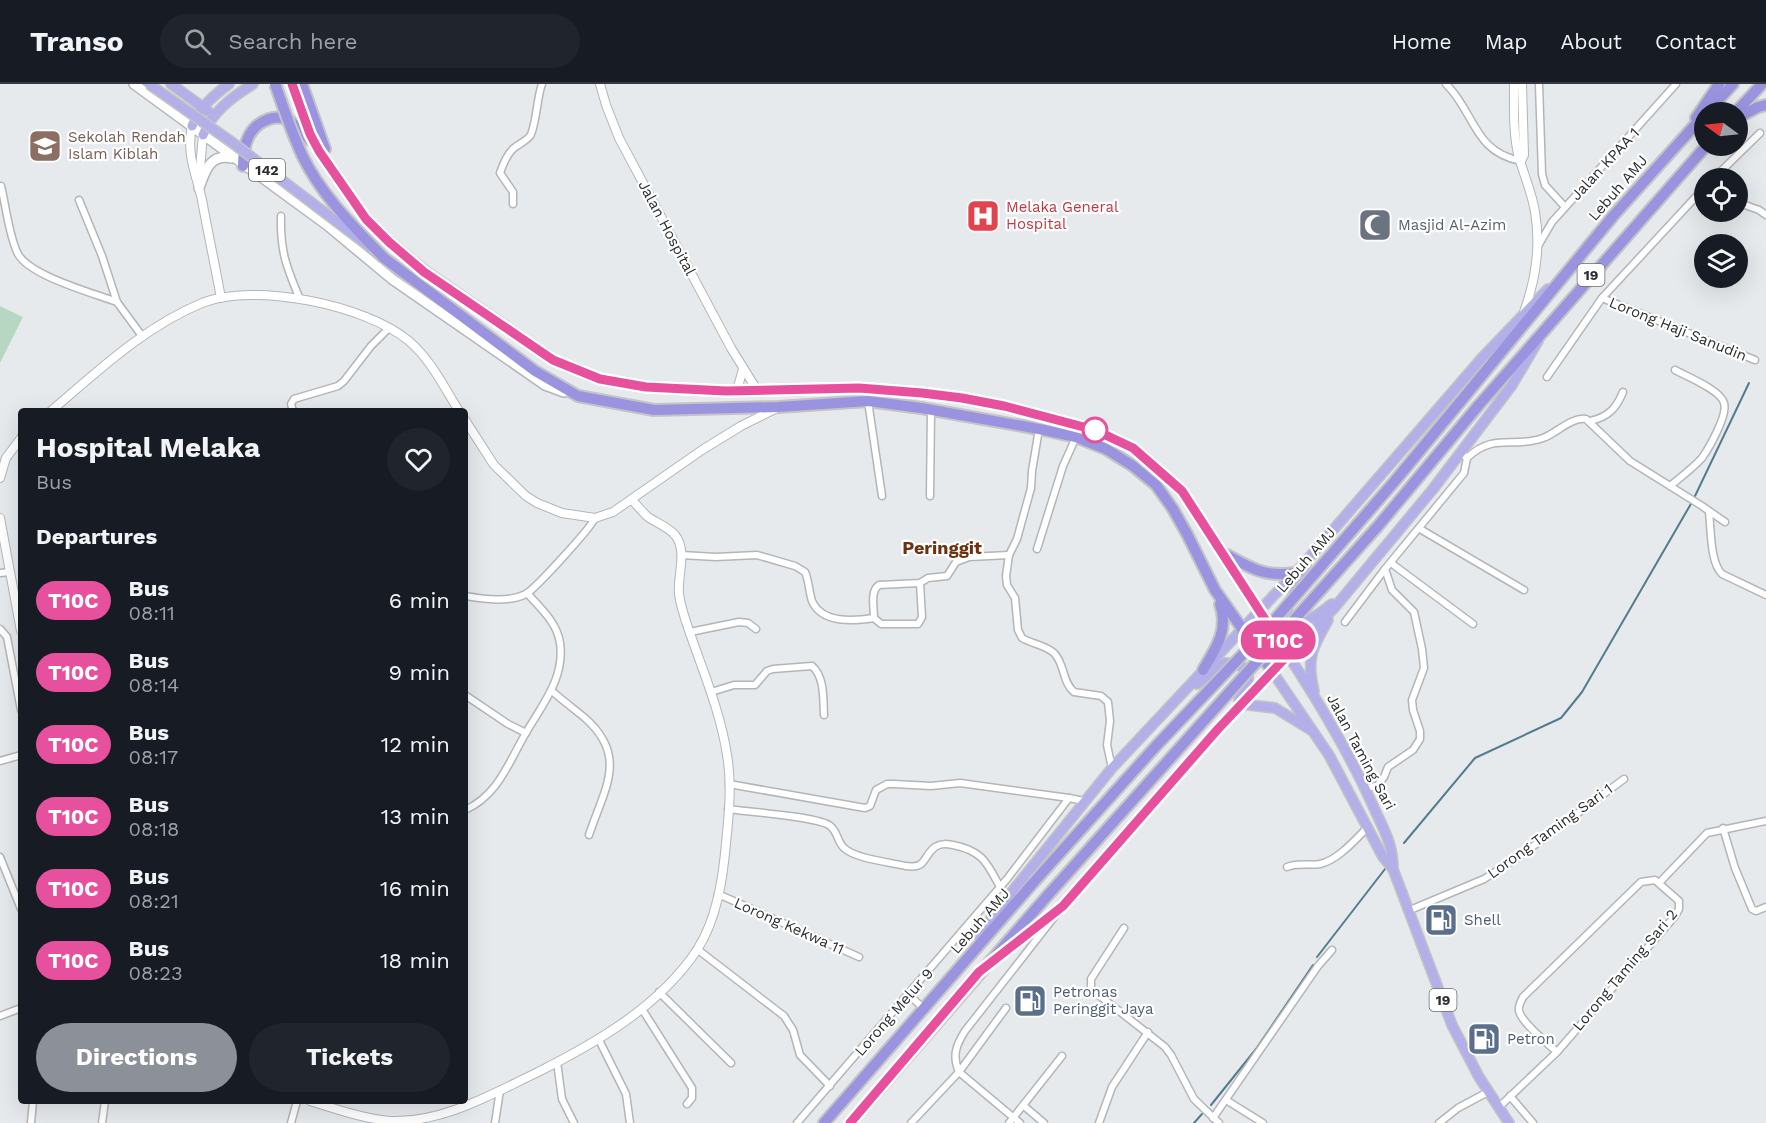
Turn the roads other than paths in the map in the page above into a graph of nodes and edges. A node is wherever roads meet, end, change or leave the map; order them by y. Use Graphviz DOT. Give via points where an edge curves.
graph roads {
  1 [pos="134,84"];
  2 [pos="149,84"];
  3 [pos="171,84"];
  4 [pos="229,84"];
  5 [pos="253,84"];
  6 [pos="275,84"];
  7 [pos="292,84"];
  8 [pos="302,84"];
  9 [pos="542,84"];
  10 [pos="600,84"];
  11 [pos="1446,84"];
  12 [pos="1514,84"];
  13 [pos="1522,84"];
  14 [pos="1539,84"];
  15 [pos="1676,84"];
  16 [pos="1719,84"];
  17 [pos="1733,84"];
  18 [pos="1761,84"];
  19 [pos="1766,91"];
  20 [pos="1716,102"];
  21 [pos="1745,102"];
  22 [pos="1766,105"];
  23 [pos="203,107"];
  24 [pos="1748,112"];
  25 [pos="214,115"];
  26 [pos="192,126"];
  27 [pos="1694,126"];
  28 [pos="1760,133"];
  29 [pos="203,135"];
  30 [pos="1672,149"];
  31 [pos="319,151"];
  32 [pos="1697,156"];
  33 [pos="1521,161"];
  34 [pos="239,162"];
  35 [pos="332,168"];
  36 [pos="1724,168"];
  37 [pos="1,186"];
  38 [pos="199,188"];
  39 [pos="79,200"];
  40 [pos="1694,202"];
  41 [pos="513,204"];
  42 [pos="1748,206"];
  43 [pos="1565,207"];
  44 [pos="281,216"];
  45 [pos="1766,216"];
  46 [pos="1538,247"];
  47 [pos="384,258"];
  48 [pos="1567,272"];
  49 [pos="298,297"];
  50 [pos="221,298"];
  51 [pos="1602,298"];
  52 [pos="117,302"];
  53 [pos="1524,312"];
  54 [pos="389,328"];
  55 [pos="1542,330"];
  56 [pos="141,336"];
  57 [pos="1755,360"];
  58 [pos="743,369"];
  59 [pos="1675,370"];
  60 [pos="1547,377"];
  61 [pos="737,390"];
  62 [pos="757,390"];
  63 [pos="1623,392"];
  64 [pos="578,396"];
  65 [pos="868,401"];
  66 [pos="778,407"];
  67 [pos="55,408"];
  68 [pos="292,408"];
  69 [pos="457,408"];
  70 [pos="931,410"];
  71 [pos="1590,422"];
  72 [pos="468,425"];
  73 [pos="1039,429"];
  74 [pos="1076,437"];
  75 [pos="18,442"];
  76 [pos="1464,455"];
  77 [pos="0,478"];
  78 [pos="1670,486"];
  79 [pos="882,496"];
  80 [pos="930,496"];
  81 [pos="632,500"];
  82 [pos="1709,512"];
  83 [pos="0,518"];
  84 [pos="595,518"];
  85 [pos="1725,522"];
  86 [pos="1420,529"];
  87 [pos="1037,549"];
  88 [pos="1224,553"];
  89 [pos="681,555"];
  90 [pos="1009,555"];
  91 [pos="1308,559"];
  92 [pos="1391,562"];
  93 [pos="1385,569"];
  94 [pos="10,572"];
  95 [pos="0,573"];
  96 [pos="1295,573"];
  97 [pos="920,584"];
  98 [pos="1215,590"];
  99 [pos="1524,591"];
  100 [pos="528,593"];
  101 [pos="1347,594"];
  102 [pos="1766,595"];
  103 [pos="468,596"];
  104 [pos="1335,607"];
  105 [pos="1259,610"];
  106 [pos="18,615"];
  107 [pos="874,618"];
  108 [pos="1345,622"];
  109 [pos="1473,624"];
  110 [pos="0,629"];
  111 [pos="756,629"];
  112 [pos="1241,629"];
  113 [pos="690,632"];
  114 [pos="1288,655"];
  115 [pos="1203,670"];
  116 [pos="1272,671"];
  117 [pos="552,691"];
  118 [pos="711,692"];
  119 [pos="18,694"];
  120 [pos="468,697"];
  121 [pos="1315,697"];
  122 [pos="1241,704"];
  123 [pos="1166,710"];
  124 [pos="824,715"];
  125 [pos="1218,729"];
  126 [pos="525,733"];
  127 [pos="1315,733"];
  128 [pos="18,756"];
  129 [pos="0,761"];
  130 [pos="1112,768"];
  131 [pos="1624,779"];
  132 [pos="729,784"];
  133 [pos="1365,789"];
  134 [pos="1069,798"];
  135 [pos="1084,801"];
  136 [pos="468,808"];
  137 [pos="728,809"];
  138 [pos="1766,821"];
  139 [pos="1368,827"];
  140 [pos="1724,828"];
  141 [pos="590,835"];
  142 [pos="0,857"];
  143 [pos="1287,867"];
  144 [pos="1393,869"];
  145 [pos="1007,879"];
  146 [pos="1659,883"];
  147 [pos="1000,887"];
  148 [pos="1015,888"];
  149 [pos="718,894"];
  150 [pos="18,902"];
  151 [pos="1063,906"];
  152 [pos="1766,907"];
  153 [pos="1410,910"];
  154 [pos="1124,928"];
  155 [pos="697,949"];
  156 [pos="1332,950"];
  157 [pos="973,952"];
  158 [pos="860,957"];
  159 [pos="979,972"];
  160 [pos="659,992"];
  161 [pos="909,995"];
  162 [pos="923,1008"];
  163 [pos="1006,1008"];
  164 [pos="18,1009"];
  165 [pos="642,1009"];
  166 [pos="0,1016"];
  167 [pos="1148,1032"];
  168 [pos="599,1040"];
  169 [pos="1557,1052"];
  170 [pos="1062,1056"];
  171 [pos="557,1062"];
  172 [pos="731,1063"];
  173 [pos="959,1072"];
  174 [pos="830,1086"];
  175 [pos="500,1090"];
  176 [pos="1488,1092"];
  177 [pos="1510,1096"];
  178 [pos="1226,1100"];
  179 [pos="468,1102"];
  180 [pos="33,1104"];
  181 [pos="105,1104"];
  182 [pos="296,1104"];
  183 [pos="320,1104"];
  184 [pos="463,1104"];
  185 [pos="687,1104"];
  186 [pos="1024,1106"];
  187 [pos="1498,1108"];
  188 [pos="1213,1118"];
  189 [pos="373,1120"];
  190 [pos="1011,1120"];
  191 [pos="391,1122"];
  192 [pos="31,1123"];
  193 [pos="102,1123"];
  194 [pos="291,1123"];
  195 [pos="495,1123"];
  196 [pos="573,1123"];
  197 [pos="630,1123"];
  198 [pos="797,1123"];
  199 [pos="824,1123"];
  200 [pos="850,1123"];
  201 [pos="911,1123"];
  202 [pos="1020,1123"];
  203 [pos="1044,1123"];
  204 [pos="1099,1123"];
  205 [pos="1219,1123"];
  206 [pos="1263,1123"];
  207 [pos="1439,1123"];
  208 [pos="1509,1123"];
  209 [pos="1533,1123"];
  1 -- 26 [label="main road, 142"];
  2 -- 47 [label="main road, 142, bridge"];
  3 -- 23 [label="main road"];
  4 -- 23 [label="main road"];
  5 -- 25 [label="main road"];
  6 -- 47 [label="highway, bridge" via="292,134 314,176 339,211"];
  7 -- 31 [label="highway"];
  8 -- 35 [label="highway"];
  9 -- 41 [label="street" via="530,136 512,149 500,173 513,192"];
  10 -- 58 [label="street, Jalan Hospital" via="619,138"];
  11 -- 33 [label="street" via="1486,143 1502,156"];
  12 -- 33 [label="street"];
  13 -- 33 [label="street"];
  14 -- 43 [label="street" via="1545,185"];
  15 -- 43 [label="street, Jalan KPAA 1"];
  16 -- 30 [label="highway"];
  17 -- 20 [label="highway, Lebuh AMJ / 19"];
  18 -- 19 [label="main road"];
  18 -- 21 [label="highway"];
  22 -- 24 [label="highway"];
  23 -- 25 [label="main road"];
  23 -- 26 [label="main road"];
  25 -- 29 [label="main road"];
  26 -- 29 [label="main road, 142"];
  26 -- 38 [label="street" via="189,156"];
  27 -- 30 [label="highway, Lebuh AMJ / 19"];
  28 -- 36 [label="street"];
  29 -- 34 [label="main road, 142"];
  29 -- 38 [label="street"];
  30 -- 48 [label="highway, Lebuh AMJ / 19"];
  31 -- 34 [label="highway" via="290,121 273,117 260,122 250,133"];
  31 -- 35 [label="highway"];
  32 -- 55 [label="highway, Lebuh AMJ / 19"];
  33 -- 46 [label="street" via="1535,212"];
  34 -- 38 [label="main road" via="215,159"];
  34 -- 64 [label="main road, 142" via="327,225 392,279 510,362 545,385"];
  35 -- 61 [label="highway" via="349,197 389,242 424,272 553,360 600,379 646,387"];
  37 -- 52 [label="street" via="18,254 25,263"];
  38 -- 50 [label="street"];
  39 -- 52 [label="street"];
  40 -- 51 [label="street"];
  42 -- 45 [label="street"];
  43 -- 46 [label="street, Jalan KPAA 1"];
  44 -- 49 [label="street" via="283,254"];
  46 -- 53 [label="street" via="1532,290"];
  47 -- 64 [label="highway, 142" via="535,371"];
  48 -- 53 [label="main road"];
  48 -- 157 [label="highway, Lebuh AMJ / 19, bridge" via="1264,632 1156,746"];
  49 -- 50 [label="street"];
  49 -- 54 [label="street"];
  50 -- 56 [label="street" via="201,304"];
  51 -- 57 [label="street, Lorong Haji Sanudin"];
  51 -- 60 [label="street"];
  52 -- 56 [label="street"];
  53 -- 91 [label="main road"];
  54 -- 68 [label="street" via="344,381 329,390 294,399"];
  54 -- 69 [label="street" via="422,353"];
  55 -- 76 [label="main road" via="1529,358"];
  55 -- 159 [label="highway, Lebuh AMJ / 19, bridge" via="1370,535"];
  56 -- 67 [label="street"];
  58 -- 61 [label="street"];
  58 -- 62 [label="street, Jalan Hospital"];
  59 -- 78 [label="street" via="1706,386 1725,405 1709,448"];
  61 -- 62 [label="highway"];
  62 -- 88 [label="highway" via="859,388 962,398 1095,430 1133,448 1182,491"];
  63 -- 71 [label="street" via="1608,415"];
  64 -- 66 [label="highway, 142" via="654,410"];
  65 -- 66 [label="highway, 142"];
  65 -- 70 [label="highway, 142"];
  65 -- 79 [label="street"];
  66 -- 81 [label="street" via="702,450"];
  70 -- 73 [label="highway, 142"];
  70 -- 80 [label="street"];
  71 -- 76 [label="street" via="1576,419 1544,438 1517,444 1486,444"];
  71 -- 78 [label="street" via="1630,461"];
  72 -- 84 [label="street" via="494,465 526,496 562,513"];
  73 -- 74 [label="highway, 142"];
  73 -- 90 [label="street" via="1026,509"];
  74 -- 87 [label="street" via="1063,465"];
  74 -- 98 [label="highway, 142" via="1106,449 1156,485 1182,525"];
  75 -- 77 [label="street" via="6,458"];
  76 -- 86 [label="street" via="1464,473"];
  76 -- 101 [label="main road"];
  78 -- 82 [label="street"];
  81 -- 84 [label="street"];
  81 -- 89 [label="street" via="675,536"];
  82 -- 85 [label="street"];
  82 -- 102 [label="street" via="1718,570"];
  83 -- 94 [label="street"];
  84 -- 100 [label="street" via="588,531"];
  86 -- 92 [label="street"];
  86 -- 99 [label="street"];
  88 -- 96 [label="highway" via="1256,571"];
  88 -- 105 [label="highway"];
  89 -- 107 [label="street" via="757,555 795,566 805,572 811,599 824,614 846,620"];
  89 -- 113 [label="street" via="680,596"];
  90 -- 97 [label="street" via="969,557 953,564 947,576 928,578"];
  90 -- 130 [label="street" via="1007,585 1015,598 1022,638 1051,651 1074,692 1101,696 1108,702 1107,745"];
  91 -- 96 [label="main road"];
  91 -- 101 [label="main road" via="1288,607 1290,621 1307,621"];
  92 -- 93 [label="street"];
  92 -- 109 [label="street"];
  93 -- 108 [label="street"];
  93 -- 133 [label="street" via="1392,590 1414,612 1422,649 1424,668 1412,700 1420,739 1413,750 1388,767 1378,785"];
  94 -- 95 [label="street"];
  94 -- 106 [label="street"];
  96 -- 105 [label="main road"];
  97 -- 107 [label="street" via="875,587"];
  97 -- 107 [label="street" via="922,617 918,624 881,624"];
  98 -- 112 [label="highway, 142"];
  98 -- 115 [label="highway" via="1223,612 1223,629"];
  100 -- 103 [label="street" via="500,599"];
  100 -- 117 [label="street" via="558,632 561,657"];
  101 -- 104 [label="main road"];
  104 -- 114 [label="main road"];
  104 -- 121 [label="main road" via="1311,655 1309,668"];
  105 -- 112 [label="main road"];
  105 -- 114 [label="highway"];
  110 -- 119 [label="street" via="7,637"];
  111 -- 113 [label="street" via="739,622"];
  112 -- 115 [label="main road"];
  112 -- 116 [label="highway, 142"];
  113 -- 118 [label="street"];
  114 -- 116 [label="main road"];
  114 -- 121 [label="main road, Jalan Taming Sari / 19"];
  115 -- 123 [label="main road"];
  116 -- 122 [label="main road"];
  116 -- 127 [label="main road, Jalan Taming Sari / 19"];
  117 -- 126 [label="street"];
  117 -- 141 [label="street" via="585,719 609,750 609,774"];
  118 -- 124 [label="street" via="734,685 755,685 773,669 812,666 819,675"];
  118 -- 132 [label="street" via="727,755"];
  120 -- 126 [label="street"];
  121 -- 133 [label="main road, Jalan Taming Sari / 19"];
  122 -- 125 [label="main road"];
  122 -- 127 [label="main road" via="1275,708"];
  123 -- 125 [label="main road" via="1216,667 1224,663 1240,666 1250,679 1248,686"];
  123 -- 130 [label="main road"];
  125 -- 151 [label="main road"];
  126 -- 136 [label="street" via="495,787"];
  127 -- 139 [label="main road, Jalan Taming Sari / 19"];
  128 -- 129 [label="street"];
  130 -- 135 [label="main road"];
  131 -- 153 [label="street, Lorong Taming Sari 1" via="1484,879"];
  132 -- 134 [label="street" via="864,808 870,806 880,786 894,783 960,783"];
  132 -- 137 [label="street"];
  133 -- 144 [label="main road, Jalan Taming Sari / 19" via="1393,851"];
  134 -- 135 [label="street"];
  134 -- 145 [label="street, Lorong Melur 9"];
  135 -- 148 [label="main road"];
  137 -- 147 [label="street" via="830,825 841,846 850,853 906,866 921,865 943,844 970,849 980,854"];
  137 -- 149 [label="street"];
  138 -- 140 [label="street"];
  139 -- 143 [label="street" via="1325,863"];
  139 -- 144 [label="main road, Jalan Taming Sari / 19"];
  140 -- 146 [label="street" via="1707,832"];
  140 -- 152 [label="street" via="1752,909"];
  142 -- 150 [label="street"];
  144 -- 153 [label="main road, Jalan Taming Sari / 19"];
  145 -- 147 [label="street, Lorong Melur 9"];
  145 -- 148 [label="street"];
  146 -- 169 [label="street, Lorong Taming Sari 2" via="1679,901 1679,909"];
  146 -- 169 [label="street" via="1641,882 1523,997 1519,1005 1523,1020"];
  147 -- 161 [label="street, Lorong Melur 9"];
  148 -- 157 [label="main road"];
  149 -- 155 [label="street"];
  149 -- 158 [label="street, Lorong Kekwa 11"];
  151 -- 159 [label="main road"];
  151 -- 173 [label="street" via="965,1031 955,1053"];
  153 -- 176 [label="main road, Jalan Taming Sari / 19" via="1452,1025"];
  154 -- 167 [label="street" via="1091,979 1091,989"];
  155 -- 160 [label="street"];
  155 -- 174 [label="street" via="784,1016 793,1030 800,1055"];
  156 -- 178 [label="street"];
  157 -- 162 [label="highway, Lebuh AMJ / 19"];
  159 -- 200 [label="highway, Lebuh AMJ / 19"];
  160 -- 165 [label="street"];
  160 -- 172 [label="street"];
  161 -- 162 [label="street"];
  161 -- 174 [label="street, Lorong Melur 9"];
  162 -- 199 [label="highway, Lebuh AMJ / 19"];
  163 -- 173 [label="street"];
  164 -- 166 [label="street"];
  165 -- 168 [label="street"];
  165 -- 185 [label="street" via="692,1088"];
  167 -- 188 [label="street" via="1171,1055 1194,1099"];
  167 -- 204 [label="street" via="1112,1087"];
  168 -- 171 [label="street"];
  168 -- 197 [label="street" via="626,1094"];
  169 -- 177 [label="street, Lorong Taming Sari 2"];
  170 -- 186 [label="street"];
  171 -- 175 [label="street"];
  171 -- 196 [label="street" via="562,1099"];
  173 -- 190 [label="street"];
  173 -- 201 [label="street"];
  174 -- 198 [label="street, Lorong Melur 9"];
  175 -- 179 [label="street"];
  175 -- 195 [label="street"];
  176 -- 187 [label="main road, Jalan Taming Sari / 19"];
  176 -- 207 [label="street"];
  177 -- 187 [label="street, Lorong Taming Sari 2"];
  177 -- 209 [label="street"];
  178 -- 188 [label="street"];
  178 -- 206 [label="street"];
  180 -- 192 [label="street"];
  181 -- 193 [label="street"];
  182 -- 194 [label="street"];
  183 -- 189 [label="street"];
  184 -- 191 [label="street" via="426,1118"];
  186 -- 190 [label="street"];
  186 -- 203 [label="street"];
  187 -- 208 [label="main road, Jalan Taming Sari / 19"];
  188 -- 205 [label="street"];
  189 -- 191 [label="street"];
  190 -- 202 [label="street"];
}
